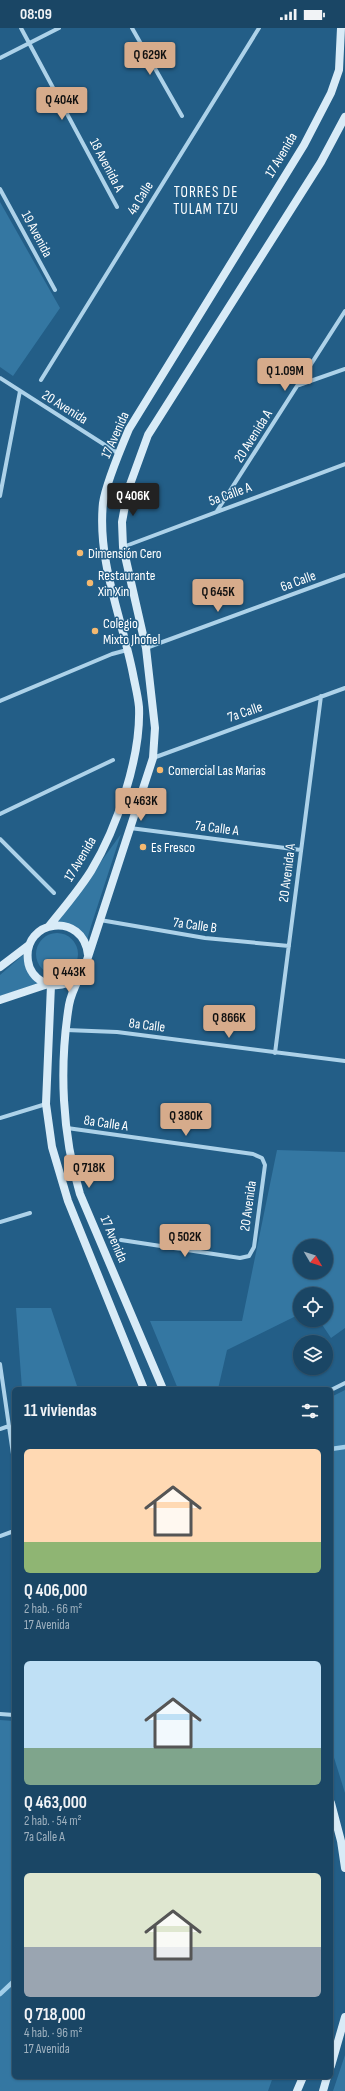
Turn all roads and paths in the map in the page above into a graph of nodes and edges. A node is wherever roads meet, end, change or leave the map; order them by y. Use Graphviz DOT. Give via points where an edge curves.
graph roads {
  1 [pos="21,28"];
  2 [pos="59,28"];
  3 [pos="132,28"];
  4 [pos="259,28"];
  5 [pos="341,28"];
  6 [pos="29,44"];
  7 [pos="0,58"];
  8 [pos="182,116"];
  9 [pos="345,117"];
  10 [pos="0,189"];
  11 [pos="117,207"];
  12 [pos="55,290"];
  13 [pos="345,311"];
  14 [pos="345,369"];
  15 [pos="0,378"];
  16 [pos="40,380"];
  17 [pos="298,385"];
  18 [pos="20,391"];
  19 [pos="119,454"];
  20 [pos="345,464"];
  21 [pos="0,494"];
  22 [pos="217,511"];
  23 [pos="123,548"];
  24 [pos="345,575"];
  25 [pos="146,648"];
  26 [pos="128,650"];
  27 [pos="345,688"];
  28 [pos="321,696"];
  29 [pos="0,701"];
  30 [pos="153,758"];
  31 [pos="113,760"];
  32 [pos="0,814"];
  33 [pos="130,828"];
  34 [pos="0,839"];
  35 [pos="302,850"];
  36 [pos="54,893"];
  37 [pos="99,920"];
  38 [pos="49,926"];
  39 [pos="29,945"];
  40 [pos="289,946"];
  41 [pos="88,958"];
  42 [pos="0,967"];
  43 [pos="80,976"];
  44 [pos="49,985"];
  45 [pos="0,1000"];
  46 [pos="66,1030"];
  47 [pos="276,1053"];
  48 [pos="345,1061"];
  49 [pos="46,1104"];
  50 [pos="0,1118"];
  51 [pos="66,1128"];
  52 [pos="262,1158"];
  53 [pos="30,1213"];
  54 [pos="0,1222"];
  55 [pos="121,1240"];
  56 [pos="0,1364"];
  57 [pos="345,1383"];
  58 [pos="143,1387"];
  59 [pos="162,1387"];
  60 [pos="333,1389"];
  61 [pos="9,1426"];
  62 [pos="0,1429"];
  63 [pos="12,1447"];
  64 [pos="12,1532"];
  65 [pos="0,1536"];
  66 [pos="0,1714"];
  67 [pos="12,1715"];
  68 [pos="333,1811"];
  69 [pos="345,1868"];
  70 [pos="345,2017"];
  71 [pos="333,2059"];
  72 [pos="302,2079"];
  73 [pos="327,2079"];
  74 [pos="297,2091"];
  75 [pos="323,2091"];
  1 -- 6 [label="street, 18 Avenida A"];
  2 -- 6 [label="street"];
  3 -- 8 [label="street"];
  4 -- 16 [label="street, 4a Calle"];
  5 -- 19 [label="main road, 17 Avenida" via="339,70 331,93 311,132 129,429"];
  6 -- 7 [label="street"];
  6 -- 11 [label="street, 18 Avenida A"];
  9 -- 23 [label="main road" via="321,162 148,435 128,490 122,522"];
  10 -- 12 [label="street, 19 Avenida"];
  13 -- 17 [label="street, 20 Avenida A"];
  14 -- 17 [label="street"];
  15 -- 18 [label="street, 20 Avenida"];
  17 -- 22 [label="street, 20 Avenida A"];
  18 -- 19 [label="street, 20 Avenida"];
  18 -- 21 [label="street"];
  19 -- 26 [label="main road, 17 Avenida" via="104,502 102,546"];
  20 -- 22 [label="street, 5a Calle A"];
  22 -- 23 [label="street, 5a Calle A"];
  23 -- 25 [label="main road"];
  24 -- 25 [label="street, 6a Calle"];
  25 -- 30 [label="main road" via="155,722"];
  26 -- 29 [label="street" via="112,654"];
  26 -- 38 [label="main road, 17 Avenida" via="139,706 133,764 111,833 91,871"];
  27 -- 28 [label="street, 7a Calle"];
  28 -- 30 [label="street, 7a Calle"];
  28 -- 35 [label="street, 20 Avenida A"];
  30 -- 33 [label="main road"];
  31 -- 32 [label="street"];
  33 -- 35 [label="street, 7a Calle A"];
  33 -- 37 [label="main road"];
  34 -- 36 [label="street"];
  35 -- 40 [label="street, 20 Avenida A"];
  37 -- 40 [label="street, 7a Calle B" via="205,938"];
  37 -- 41 [label="main road"];
  38 -- 39 [label="main road" via="37,933"];
  38 -- 41 [label="main road" via="59,925 77,932 87,948"];
  39 -- 42 [label="main road"];
  39 -- 44 [label="main road" via="27,955 30,969 39,980"];
  40 -- 47 [label="street, 20 Avenida A"];
  41 -- 43 [label="main road"];
  43 -- 44 [label="main road" via="61,986"];
  43 -- 46 [label="main road, 17 Avenida" via="69,1003"];
  44 -- 45 [label="main road"];
  44 -- 49 [label="main road, 17 Avenida"];
  46 -- 47 [label="street, 8a Calle" via="117,1032"];
  46 -- 51 [label="main road, 17 Avenida"];
  47 -- 48 [label="street, 8a Calle"];
  49 -- 50 [label="street"];
  49 -- 58 [label="main road, 17 Avenida" via="52,1147 68,1201"];
  51 -- 52 [label="street, 8a Calle A" via="253,1154"];
  51 -- 59 [label="main road, 17 Avenida" via="71,1164 80,1194"];
  52 -- 55 [label="street, 20 Avenida" via="266,1165 254,1247 249,1256 240,1258"];
  53 -- 54 [label="street"];
  56 -- 61 [label="street"];
  57 -- 60 [label="street"];
  61 -- 62 [label="street"];
  61 -- 63 [label="street"];
  64 -- 65 [label="street"];
  66 -- 67 [label="street"];
  68 -- 69 [label="main road"];
  70 -- 71 [label="main road"];
  72 -- 74 [label="main road"];
  73 -- 75 [label="main road"];
}
